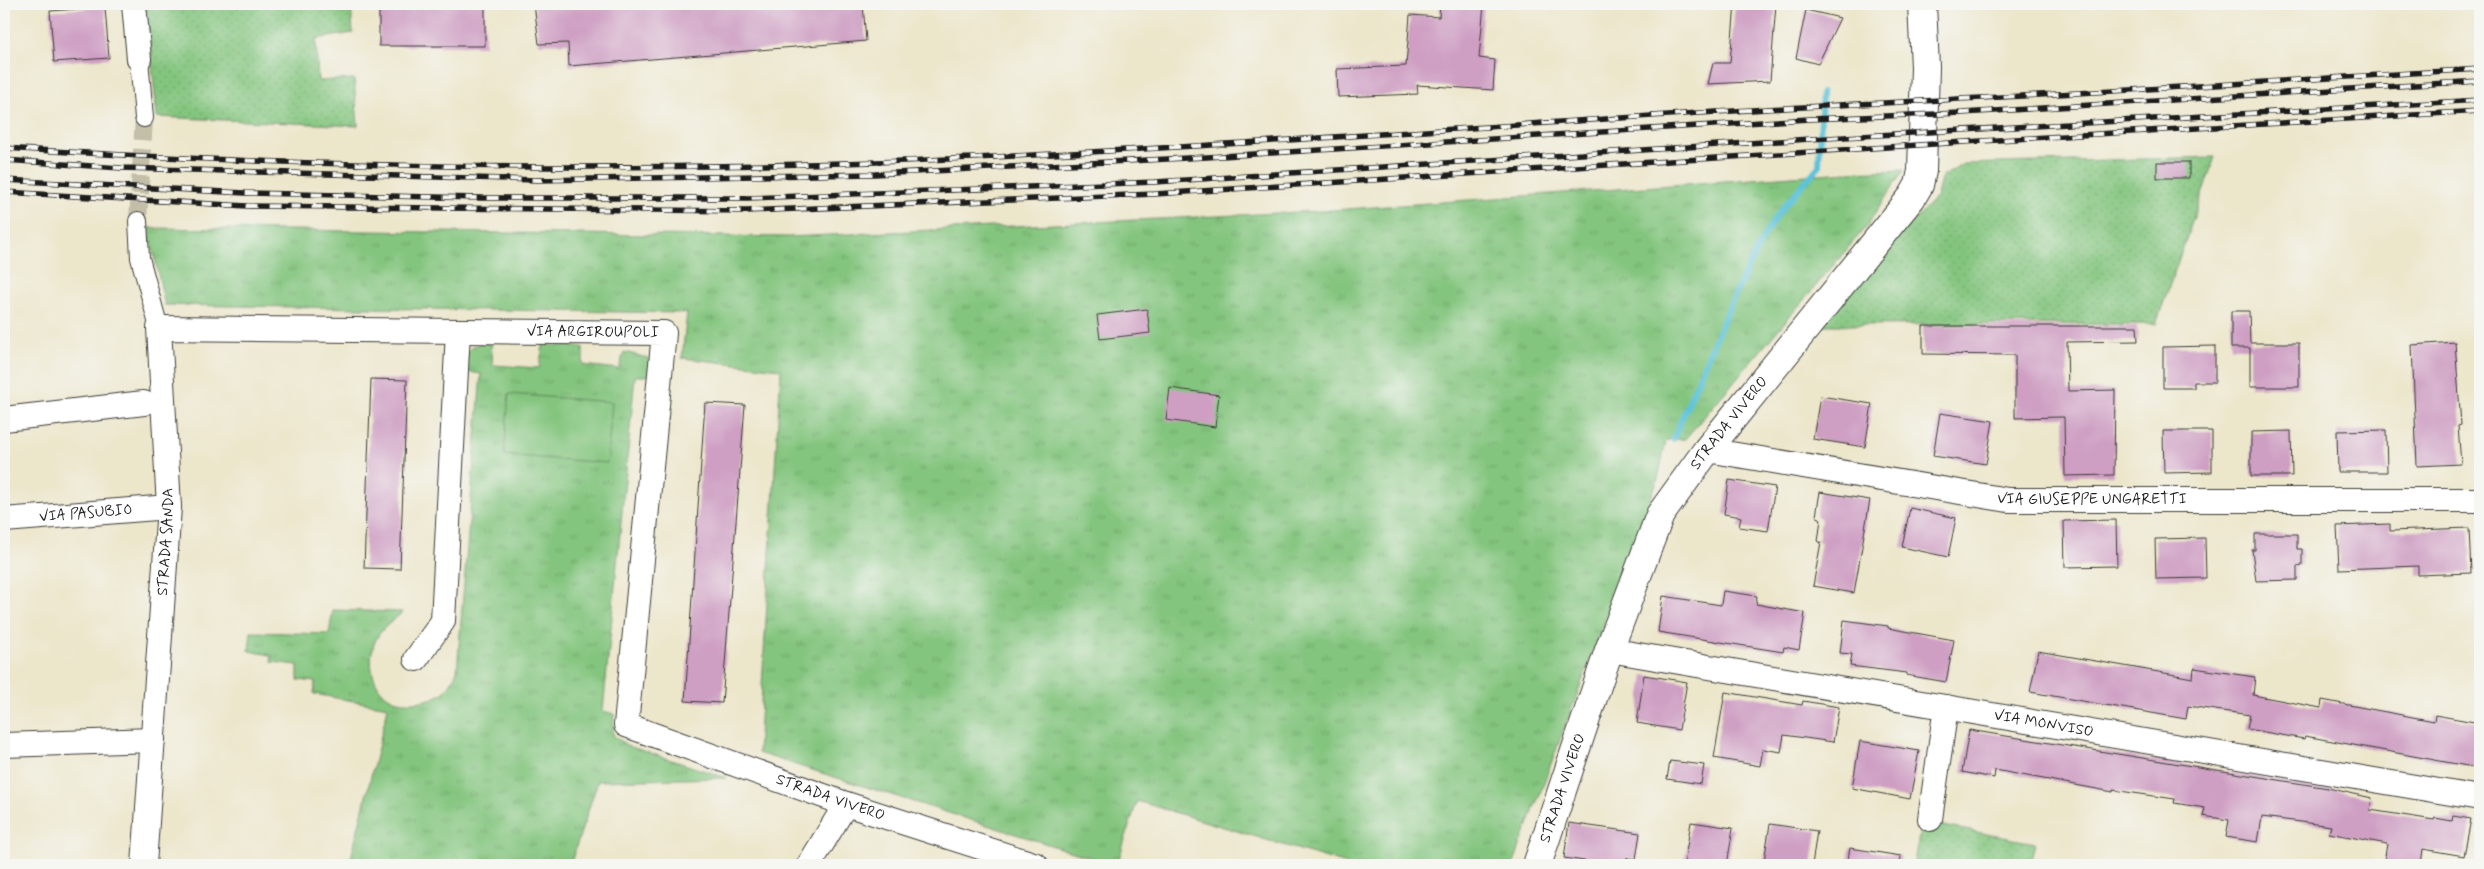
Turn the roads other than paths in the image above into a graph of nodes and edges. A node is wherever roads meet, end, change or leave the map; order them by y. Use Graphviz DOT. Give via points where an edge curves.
graph roads {
  1 [pos="134,4"];
  2 [pos="1922,4"];
  3 [pos="138,59"];
  4 [pos="144,118"];
  5 [pos="138,221"];
  6 [pos="159,328"];
  7 [pos="458,332"];
  8 [pos="144,403"];
  9 [pos="4,419"];
  10 [pos="1707,450"];
  11 [pos="2480,500"];
  12 [pos="170,507"];
  13 [pos="4,520"];
  14 [pos="1609,650"];
  15 [pos="416,658"];
  16 [pos="1946,707"];
  17 [pos="626,725"];
  18 [pos="153,740"];
  19 [pos="4,745"];
  20 [pos="2480,798"];
  21 [pos="846,804"];
  22 [pos="1930,819"];
  23 [pos="144,865"];
  24 [pos="809,865"];
  25 [pos="1036,865"];
  26 [pos="1537,865"];
  1 -- 3 [label="street"];
  2 -- 10 [label="street, STRADA VIVERO" via="1925,67 1919,185"];
  3 -- 4 [label="street"];
  5 -- 6 [label="street, STRADA SANDA" via="140,258"];
  6 -- 7 [label="street, VIA ARGIROUPOLI"];
  6 -- 12 [label="street, STRADA SANDA"];
  7 -- 15 [label="street" via="443,621"];
  7 -- 17 [label="street, VIA ARGIROUPOLI" via="664,333"];
  8 -- 9 [label="street"];
  10 -- 11 [label="street, VIA GIUSEPPE UNGARETTI" via="2008,500"];
  10 -- 14 [label="street, STRADA VIVERO" via="1660,515"];
  12 -- 13 [label="street, VIA PASUBIO"];
  12 -- 18 [label="street, STRADA SANDA"];
  14 -- 16 [label="street, VIA MONVISO"];
  14 -- 26 [label="street, STRADA VIVERO"];
  16 -- 20 [label="street, VIA MONVISO"];
  16 -- 22 [label="street"];
  17 -- 21 [label="street, STRADA VIVERO"];
  18 -- 19 [label="street"];
  18 -- 23 [label="street, STRADA SANDA"];
  21 -- 24 [label="street"];
  21 -- 25 [label="street, STRADA VIVERO"];
}
